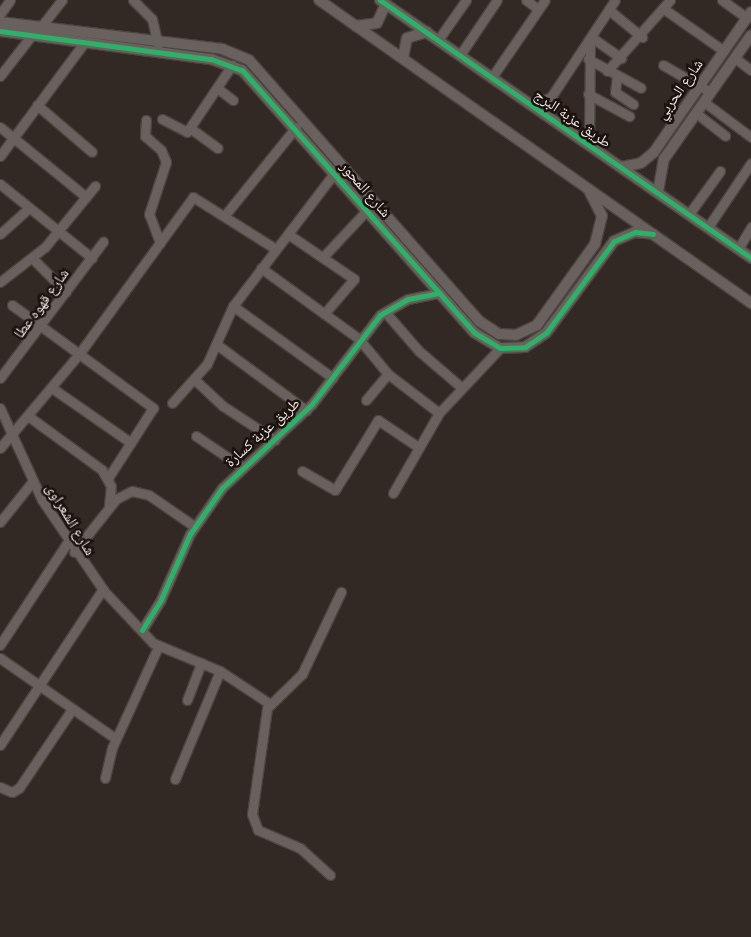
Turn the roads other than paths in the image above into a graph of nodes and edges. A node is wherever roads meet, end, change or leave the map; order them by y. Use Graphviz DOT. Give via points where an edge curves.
graph roads {
  1 [pos="10,0"];
  2 [pos="62,0"];
  3 [pos="133,0"];
  4 [pos="319,0"];
  5 [pos="466,0"];
  6 [pos="497,0"];
  7 [pos="526,0"];
  8 [pos="545,0"];
  9 [pos="615,0"];
  10 [pos="670,0"];
  11 [pos="722,0"];
  12 [pos="387,2"];
  13 [pos="538,8"];
  14 [pos="664,9"];
  15 [pos="609,10"];
  16 [pos="0,14"];
  17 [pos="749,15"];
  18 [pos="0,22"];
  19 [pos="355,26"];
  20 [pos="40,28"];
  21 [pos="0,31"];
  22 [pos="427,32"];
  23 [pos="751,35"];
  24 [pos="31,36"];
  25 [pos="642,36"];
  26 [pos="591,37"];
  27 [pos="438,40"];
  28 [pos="84,43"];
  29 [pos="158,44"];
  30 [pos="724,51"];
  31 [pos="460,55"];
  32 [pos="403,58"];
  33 [pos="621,58"];
  34 [pos="734,58"];
  35 [pos="588,59"];
  36 [pos="232,65"];
  37 [pos="663,65"];
  38 [pos="751,70"];
  39 [pos="607,71"];
  40 [pos="0,76"];
  41 [pos="617,76"];
  42 [pos="492,78"];
  43 [pos="700,86"];
  44 [pos="217,88"];
  45 [pos="641,88"];
  46 [pos="710,92"];
  47 [pos="588,94"];
  48 [pos="233,100"];
  49 [pos="288,100"];
  50 [pos="704,102"];
  51 [pos="633,104"];
  52 [pos="37,105"];
  53 [pos="532,105"];
  54 [pos="279,107"];
  55 [pos="696,113"];
  56 [pos="630,116"];
  57 [pos="162,118"];
  58 [pos="146,120"];
  59 [pos="0,127"];
  60 [pos="190,128"];
  61 [pos="296,128"];
  62 [pos="725,136"];
  63 [pos="751,137"];
  64 [pos="13,138"];
  65 [pos="589,145"];
  66 [pos="218,148"];
  67 [pos="92,152"];
  68 [pos="0,156"];
  69 [pos="751,163"];
  70 [pos="622,167"];
  71 [pos="720,171"];
  72 [pos="335,172"];
  73 [pos="0,184"];
  74 [pos="95,186"];
  75 [pos="590,190"];
  76 [pos="658,192"];
  77 [pos="86,198"];
  78 [pos="28,209"];
  79 [pos="367,210"];
  80 [pos="689,214"];
  81 [pos="225,215"];
  82 [pos="708,227"];
  83 [pos="751,227"];
  84 [pos="56,233"];
  85 [pos="0,234"];
  86 [pos="288,234"];
  87 [pos="654,234"];
  88 [pos="597,240"];
  89 [pos="103,242"];
  90 [pos="160,242"];
  91 [pos="607,247"];
  92 [pos="276,249"];
  93 [pos="738,249"];
  94 [pos="323,257"];
  95 [pos="32,258"];
  96 [pos="92,258"];
  97 [pos="751,258"];
  98 [pos="261,268"];
  99 [pos="0,282"];
  100 [pos="66,292"];
  101 [pos="439,293"];
  102 [pos="751,302"];
  103 [pos="12,305"];
  104 [pos="233,306"];
  105 [pos="384,312"];
  106 [pos="324,314"];
  107 [pos="41,327"];
  108 [pos="359,339"];
  109 [pos="216,344"];
  110 [pos="500,348"];
  111 [pos="79,354"];
  112 [pos="388,374"];
  113 [pos="0,378"];
  114 [pos="333,378"];
  115 [pos="194,380"];
  116 [pos="461,387"];
  117 [pos="52,388"];
  118 [pos="366,400"];
  119 [pos="172,403"];
  120 [pos="0,408"];
  121 [pos="306,410"];
  122 [pos="439,414"];
  123 [pos="28,416"];
  124 [pos="10,436"];
  125 [pos="196,436"];
  126 [pos="275,440"];
  127 [pos="131,443"];
  128 [pos="418,446"];
  129 [pos="0,448"];
  130 [pos="242,467"];
  131 [pos="302,471"];
  132 [pos="108,478"];
  133 [pos="32,482"];
  134 [pos="393,493"];
  135 [pos="108,508"];
  136 [pos="0,522"];
  137 [pos="194,526"];
  138 [pos="69,540"];
  139 [pos="74,552"];
  140 [pos="103,589"];
  141 [pos="341,592"];
  142 [pos="142,630"];
  143 [pos="0,645"];
  144 [pos="158,647"];
  145 [pos="0,658"];
  146 [pos="201,663"];
  147 [pos="220,671"];
  148 [pos="39,686"];
  149 [pos="187,700"];
  150 [pos="270,704"];
  151 [pos="72,708"];
  152 [pos="116,740"];
  153 [pos="0,745"];
  154 [pos="105,778"];
  155 [pos="175,778"];
  156 [pos="0,787"];
  157 [pos="330,875"];
  1 -- 16 [label="street"];
  2 -- 20 [label="street"];
  3 -- 29 [label="street" via="152,19"];
  4 -- 19 [label="street"];
  5 -- 27 [label="street"];
  6 -- 31 [label="street"];
  7 -- 13 [label="street"];
  8 -- 13 [label="street"];
  9 -- 15 [label="street"];
  10 -- 14 [label="street"];
  11 -- 17 [label="street"];
  12 -- 19 [label="street" via="377,23"];
  12 -- 22 [label="street, طريق عزبة البرج"];
  13 -- 42 [label="street"];
  14 -- 25 [label="street"];
  14 -- 30 [label="street"];
  15 -- 25 [label="street"];
  15 -- 26 [label="street"];
  17 -- 30 [label="street, شارع الحربي"];
  18 -- 20 [label="street, شارع المحور"];
  19 -- 32 [label="street"];
  20 -- 29 [label="street, شارع المحور"];
  21 -- 24 [label="street, شارع المحور"];
  22 -- 27 [label="street, طريق عزبة البرج"];
  22 -- 32 [label="street" via="407,38"];
  23 -- 34 [label="street, شارع الحربي"];
  24 -- 28 [label="street, شارع المحور"];
  24 -- 40 [label="street"];
  25 -- 33 [label="street"];
  26 -- 33 [label="street"];
  26 -- 35 [label="street"];
  26 -- 53 [label="street" via="551,97"];
  27 -- 31 [label="street, طريق عزبة البرج"];
  28 -- 36 [label="street, شارع المحور"];
  28 -- 52 [label="street"];
  29 -- 49 [label="street, شارع المحور" via="236,53 260,69"];
  30 -- 43 [label="street, شارع الحربي"];
  31 -- 42 [label="street, طريق عزبة البرج"];
  32 -- 75 [label="street"];
  33 -- 39 [label="street"];
  34 -- 38 [label="street"];
  34 -- 46 [label="street, شارع الحربي"];
  35 -- 39 [label="street"];
  35 -- 47 [label="street"];
  36 -- 44 [label="street"];
  36 -- 54 [label="street, شارع المحور" via="250,76"];
  37 -- 43 [label="street"];
  39 -- 41 [label="street"];
  41 -- 45 [label="street"];
  41 -- 51 [label="street" via="615,92"];
  42 -- 53 [label="street, طريق عزبة البرج"];
  43 -- 46 [label="street"];
  43 -- 70 [label="street, شارع الحربي" via="651,155 638,165"];
  44 -- 48 [label="street"];
  44 -- 60 [label="street"];
  46 -- 50 [label="street, شارع الحربي"];
  47 -- 56 [label="street"];
  47 -- 65 [label="street"];
  49 -- 54 [label="street"];
  49 -- 88 [label="street, شارع المحور" via="493,332 516,335 537,325"];
  50 -- 55 [label="street, شارع الحربي"];
  50 -- 63 [label="street"];
  52 -- 64 [label="street"];
  52 -- 67 [label="street"];
  53 -- 65 [label="street, طريق عزبة البرج"];
  54 -- 61 [label="street, شارع المحور"];
  55 -- 62 [label="street"];
  55 -- 76 [label="street, شارع الحربي" via="662,162"];
  57 -- 60 [label="street" via="183,132"];
  58 -- 90 [label="street" via="145,136 161,150 166,162 149,214"];
  59 -- 64 [label="street"];
  60 -- 66 [label="street"];
  61 -- 72 [label="street, شارع المحور"];
  61 -- 81 [label="street"];
  64 -- 68 [label="street"];
  64 -- 77 [label="street"];
  65 -- 70 [label="street, طريق عزبة البرج"];
  69 -- 82 [label="street"];
  70 -- 76 [label="street, طريق عزبة البرج"];
  71 -- 80 [label="street"];
  72 -- 79 [label="street, شارع المحور"];
  72 -- 86 [label="street"];
  73 -- 78 [label="street"];
  74 -- 77 [label="street"];
  75 -- 87 [label="street"];
  75 -- 88 [label="street, شارع المحور" via="602,216"];
  76 -- 80 [label="street, طريق عزبة البرج"];
  77 -- 84 [label="street"];
  78 -- 84 [label="street"];
  78 -- 85 [label="street"];
  79 -- 94 [label="street"];
  79 -- 101 [label="street, شارع المحور"];
  80 -- 82 [label="street, طريق عزبة البرج"];
  81 -- 90 [label="street" via="193,197"];
  81 -- 92 [label="street"];
  82 -- 93 [label="street, طريق عزبة البرج"];
  83 -- 93 [label="street"];
  84 -- 95 [label="street"];
  84 -- 96 [label="street"];
  86 -- 92 [label="street"];
  86 -- 94 [label="street"];
  87 -- 91 [label="street" via="631,233"];
  87 -- 102 [label="street"];
  88 -- 91 [label="street"];
  89 -- 96 [label="street, شارع قهوه عطا"];
  90 -- 111 [label="street"];
  91 -- 110 [label="street" via="541,337 519,348"];
  92 -- 98 [label="street"];
  93 -- 97 [label="street, طريق عزبة البرج"];
  94 -- 106 [label="street" via="354,280"];
  95 -- 99 [label="street"];
  95 -- 100 [label="street"];
  96 -- 100 [label="street, شارع قهوه عطا"];
  98 -- 104 [label="street"];
  98 -- 106 [label="street"];
  100 -- 107 [label="street, شارع قهوه عطا"];
  101 -- 105 [label="street, طريق عزبة كسارة" via="408,300"];
  101 -- 110 [label="street, شارع المحور" via="479,337"];
  103 -- 107 [label="street"];
  104 -- 109 [label="street"];
  104 -- 114 [label="street"];
  105 -- 108 [label="street, طريق عزبة كسارة"];
  105 -- 116 [label="street" via="419,351"];
  106 -- 108 [label="street"];
  107 -- 111 [label="street"];
  107 -- 113 [label="street, شارع قهوه عطا"];
  108 -- 112 [label="street"];
  108 -- 114 [label="street, طريق عزبة كسارة"];
  109 -- 115 [label="street"];
  109 -- 121 [label="street"];
  110 -- 116 [label="street"];
  111 -- 117 [label="street"];
  111 -- 127 [label="street" via="153,408"];
  112 -- 118 [label="street"];
  112 -- 122 [label="street"];
  114 -- 121 [label="street, طريق عزبة كسارة"];
  115 -- 119 [label="street"];
  115 -- 126 [label="street" via="223,406"];
  116 -- 122 [label="street"];
  117 -- 123 [label="street"];
  117 -- 127 [label="street"];
  120 -- 124 [label="street, شارع الشعراوى"];
  121 -- 126 [label="street, طريق عزبة كسارة"];
  122 -- 128 [label="street"];
  123 -- 124 [label="street"];
  123 -- 132 [label="street"];
  124 -- 129 [label="street"];
  124 -- 133 [label="street, شارع الشعراوى"];
  125 -- 130 [label="street"];
  126 -- 130 [label="street, طريق عزبة كسارة"];
  127 -- 132 [label="street"];
  128 -- 131 [label="street" via="378,420 335,490"];
  128 -- 134 [label="street"];
  130 -- 137 [label="street, طريق عزبة كسارة"];
  132 -- 135 [label="street" via="112,495"];
  133 -- 136 [label="street"];
  133 -- 138 [label="street, شارع الشعراوى"];
  135 -- 137 [label="street" via="121,495 138,491"];
  135 -- 139 [label="street"];
  137 -- 142 [label="street, طريق عزبة كسارة" via="162,599"];
  138 -- 139 [label="street, شارع الشعراوى"];
  138 -- 143 [label="street"];
  139 -- 140 [label="street, شارع الشعراوى"];
  140 -- 142 [label="street, شارع الشعراوى"];
  140 -- 148 [label="street"];
  141 -- 150 [label="street" via="302,674"];
  142 -- 144 [label="street, شارع الشعراوى"];
  144 -- 146 [label="street"];
  144 -- 152 [label="street"];
  145 -- 148 [label="street"];
  146 -- 147 [label="street"];
  146 -- 149 [label="street"];
  147 -- 150 [label="street"];
  147 -- 155 [label="street"];
  148 -- 151 [label="street"];
  148 -- 153 [label="street"];
  150 -- 157 [label="street" via="252,820 258,830 300,848"];
  151 -- 152 [label="street"];
  151 -- 156 [label="street" via="19,788 12,792"];
  152 -- 154 [label="street"];
}
